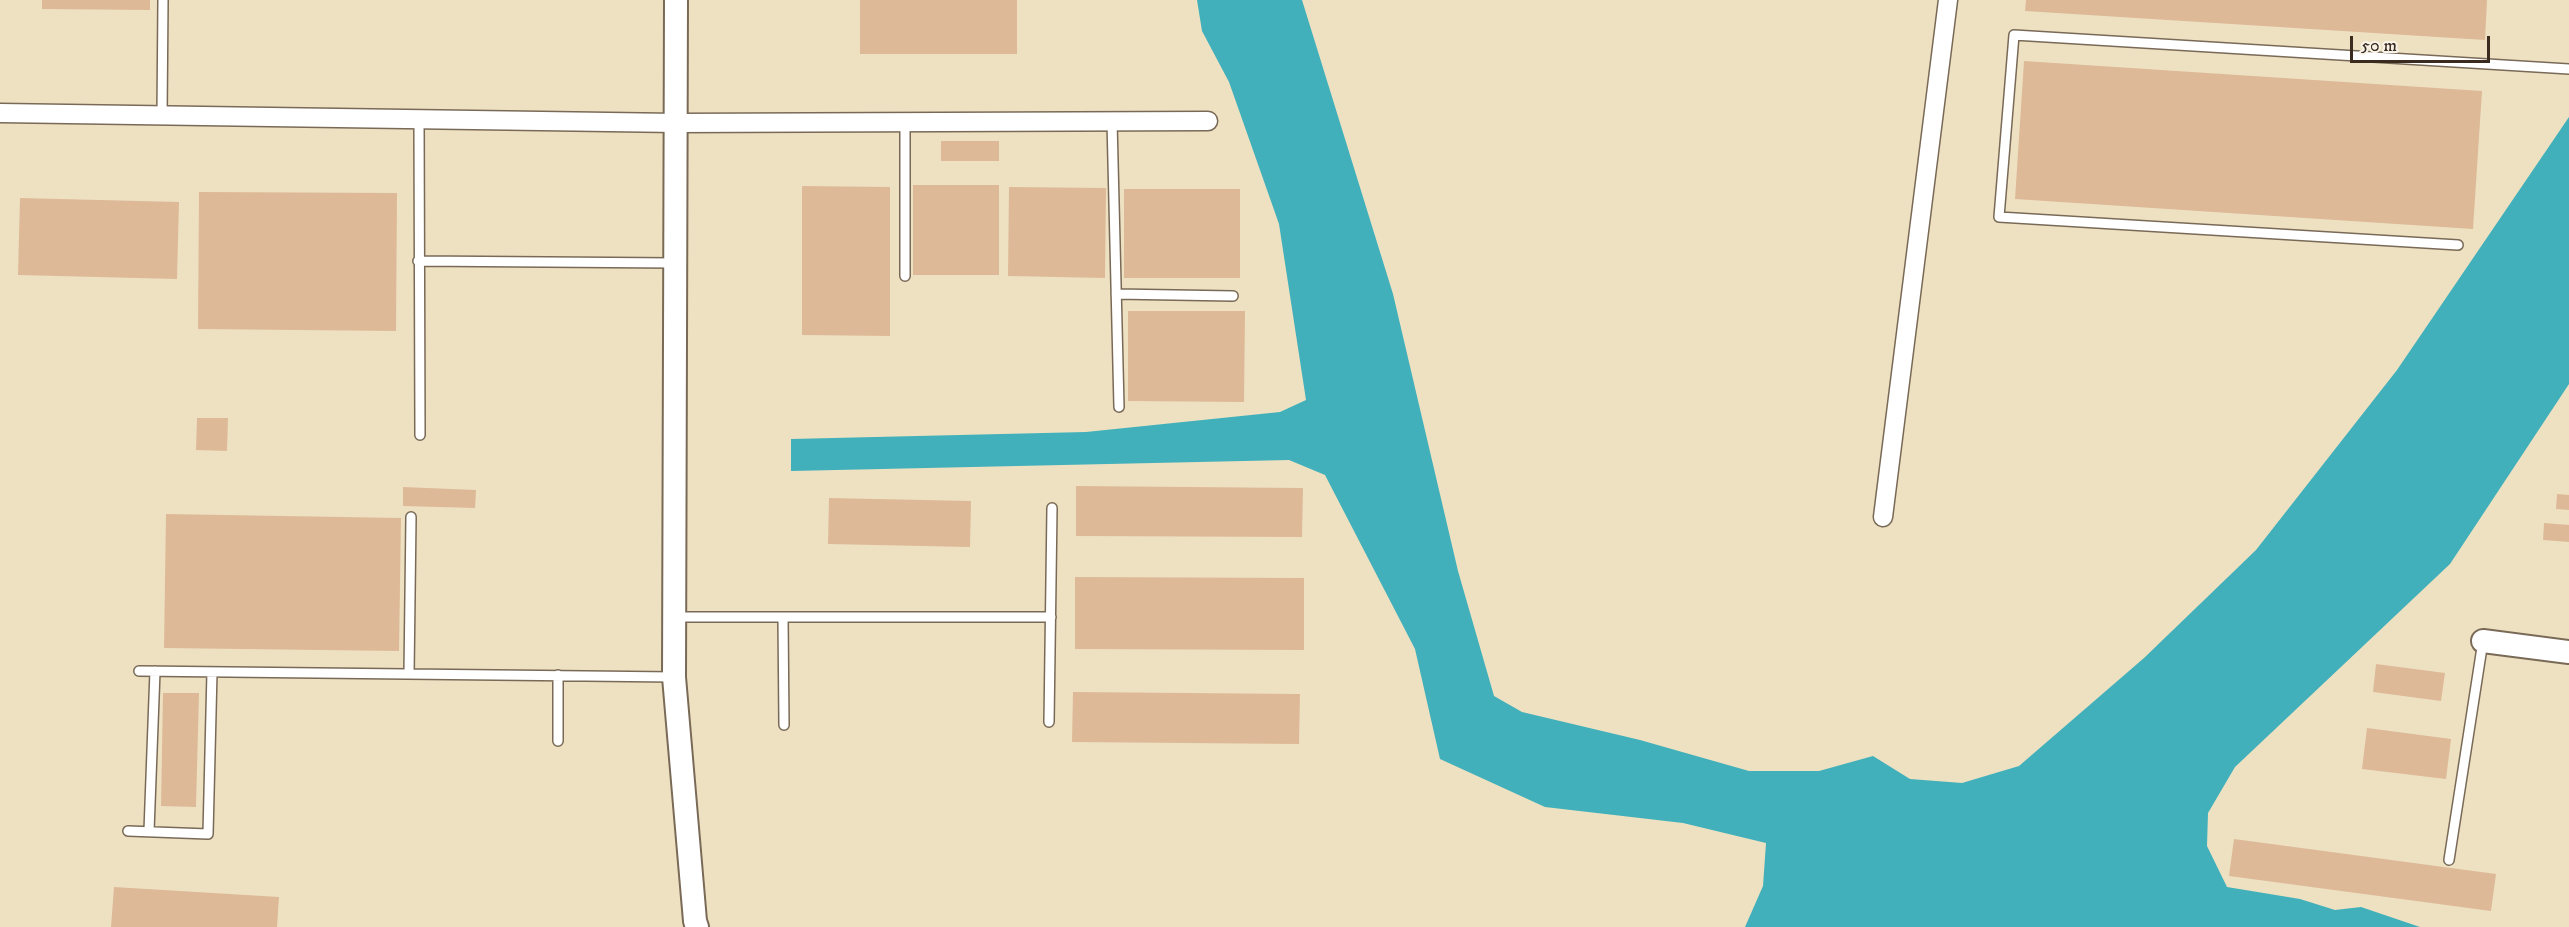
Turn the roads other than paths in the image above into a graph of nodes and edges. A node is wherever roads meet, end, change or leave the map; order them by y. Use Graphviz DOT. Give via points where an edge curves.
graph roads {
  1 [pos="163,0"];
  2 [pos="676,0"];
  3 [pos="1948,0"];
  4 [pos="2569,69"];
  5 [pos="0,114"];
  6 [pos="162,116"];
  7 [pos="419,119"];
  8 [pos="1112,121"];
  9 [pos="1208,121"];
  10 [pos="905,122"];
  11 [pos="675,123"];
  12 [pos="2458,245"];
  13 [pos="418,261"];
  14 [pos="675,263"];
  15 [pos="904,276"];
  16 [pos="1116,294"];
  17 [pos="1233,296"];
  18 [pos="1119,407"];
  19 [pos="420,435"];
  20 [pos="1052,508"];
  21 [pos="411,517"];
  22 [pos="1883,517"];
  23 [pos="675,617"];
  24 [pos="783,617"];
  25 [pos="1051,617"];
  26 [pos="2483,641"];
  27 [pos="2569,652"];
  28 [pos="139,671"];
  29 [pos="155,671"];
  30 [pos="212,672"];
  31 [pos="409,674"];
  32 [pos="558,675"];
  33 [pos="674,677"];
  34 [pos="1049,722"];
  35 [pos="784,724"];
  36 [pos="558,741"];
  37 [pos="129,831"];
  38 [pos="149,831"];
  39 [pos="2449,860"];
  40 [pos="698,927"];
  1 -- 6 [label="lane"];
  2 -- 11 [label="street"];
  3 -- 22 [label="street"];
  4 -- 12 [label="lane" via="2014,35 1999,218"];
  5 -- 6 [label="street"];
  6 -- 7 [label="street"];
  7 -- 11 [label="street"];
  7 -- 13 [label="lane"];
  8 -- 9 [label="street"];
  8 -- 10 [label="street"];
  8 -- 16 [label="lane"];
  10 -- 11 [label="street"];
  10 -- 15 [label="lane"];
  11 -- 14 [label="street"];
  13 -- 14 [label="lane"];
  13 -- 19 [label="lane"];
  14 -- 23 [label="street"];
  16 -- 17 [label="lane"];
  16 -- 18 [label="lane"];
  20 -- 25 [label="lane"];
  21 -- 31 [label="lane"];
  23 -- 24 [label="lane"];
  23 -- 33 [label="street"];
  24 -- 25 [label="lane"];
  24 -- 35 [label="lane"];
  25 -- 34 [label="lane"];
  26 -- 27 [label="street"];
  26 -- 39 [label="lane"];
  28 -- 29 [label="lane"];
  29 -- 30 [label="lane"];
  29 -- 38 [label="lane"];
  30 -- 31 [label="lane"];
  30 -- 38 [label="lane" via="208,834"];
  31 -- 32 [label="lane"];
  32 -- 33 [label="lane"];
  32 -- 36 [label="lane"];
  33 -- 40 [label="street"];
  37 -- 38 [label="lane"];
}
